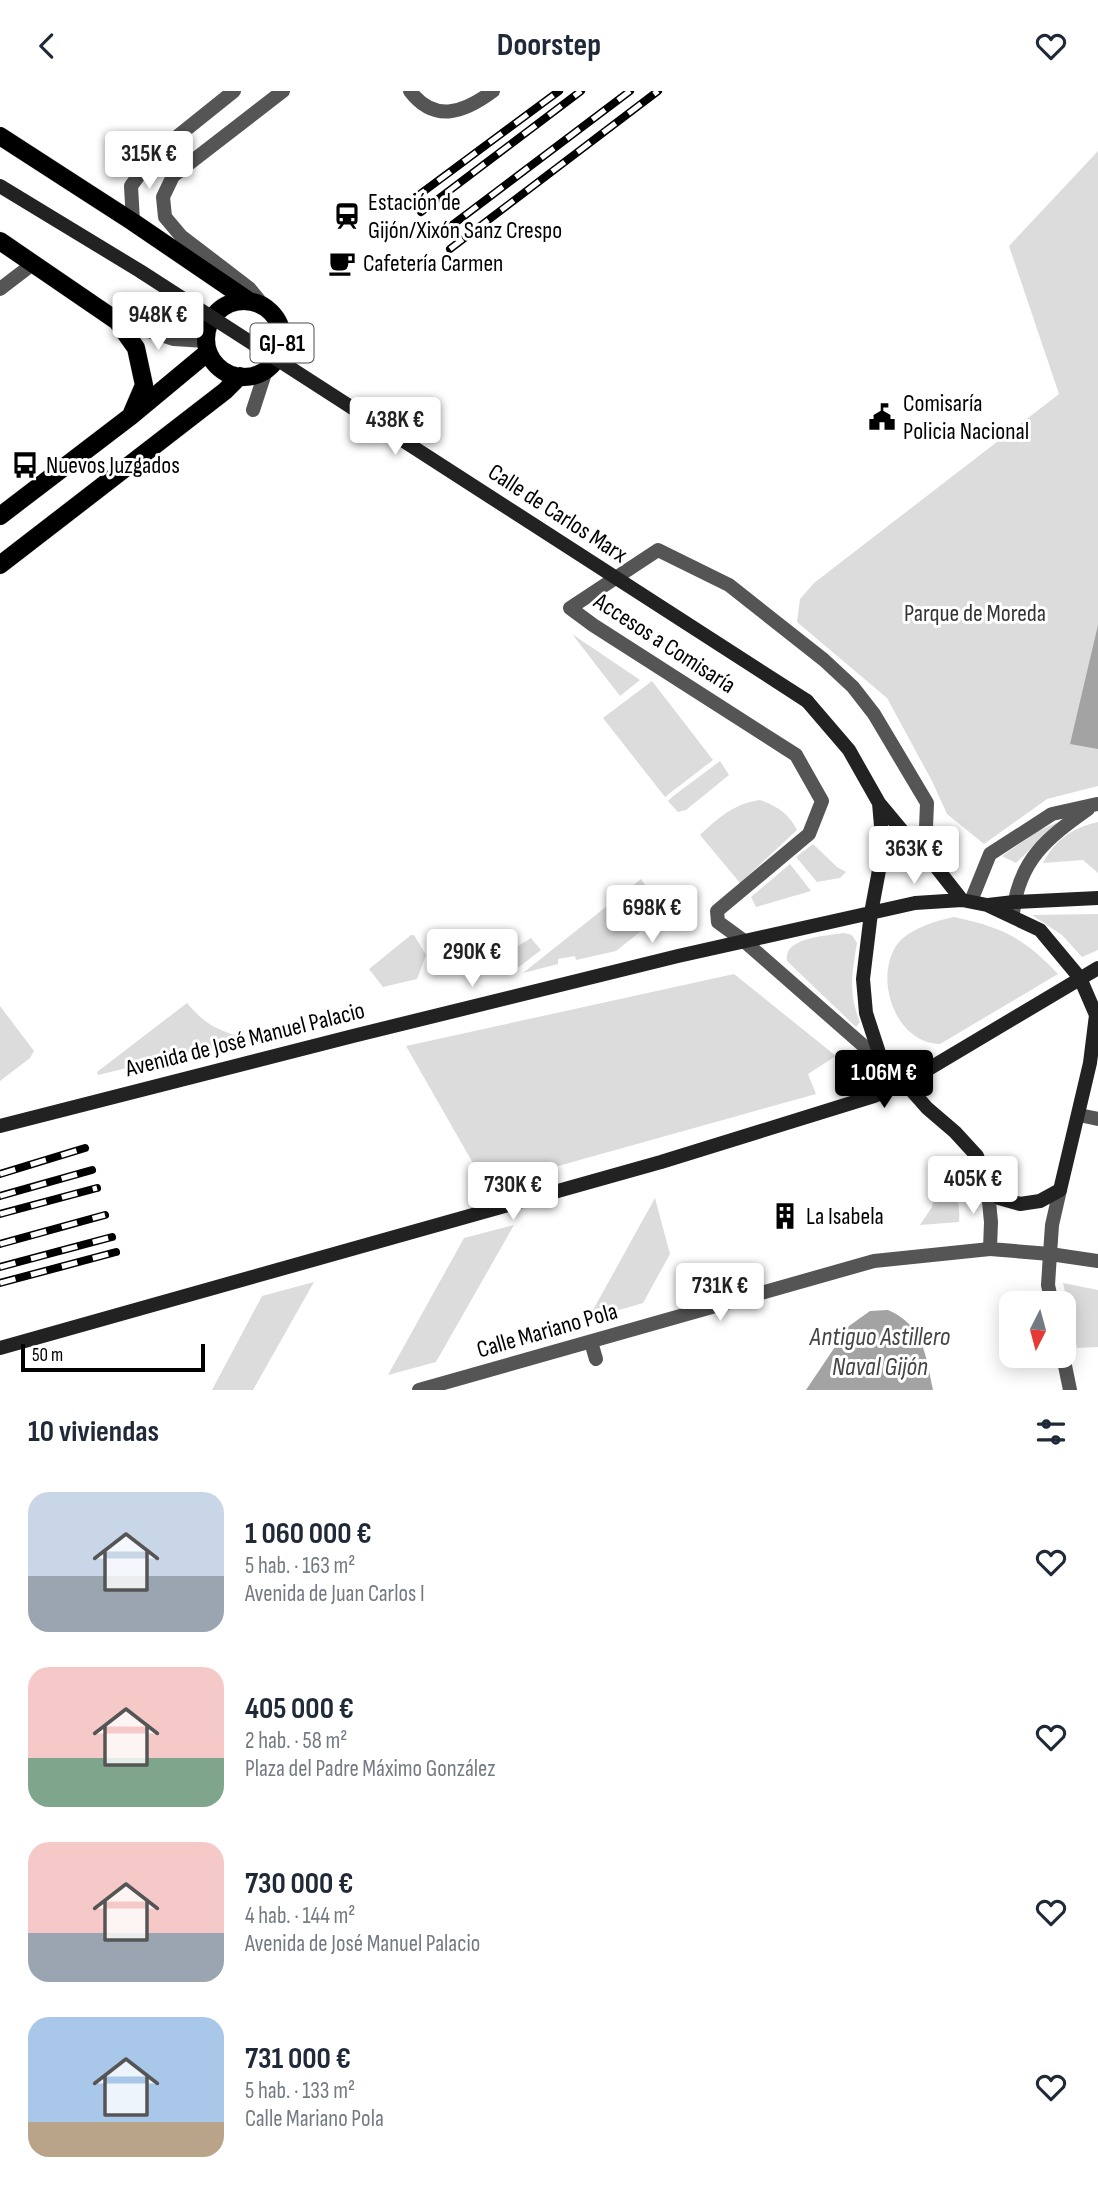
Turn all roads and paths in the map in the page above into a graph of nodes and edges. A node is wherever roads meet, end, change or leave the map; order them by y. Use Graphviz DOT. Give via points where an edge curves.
graph roads {
  1 [pos="234,91"];
  2 [pos="283,91"];
  3 [pos="410,91"];
  4 [pos="494,91"];
  5 [pos="0,136"];
  6 [pos="0,186"];
  7 [pos="133,222"];
  8 [pos="0,241"];
  9 [pos="34,263"];
  10 [pos="0,289"];
  11 [pos="256,303"];
  12 [pos="117,321"];
  13 [pos="207,347"];
  14 [pos="266,370"];
  15 [pos="240,376"];
  16 [pos="253,410"];
  17 [pos="131,416"];
  18 [pos="0,516"];
  19 [pos="0,565"];
  20 [pos="879,803"];
  21 [pos="925,853"];
  22 [pos="1098,898"];
  23 [pos="966,901"];
  24 [pos="1014,902"];
  25 [pos="988,905"];
  26 [pos="871,912"];
  27 [pos="1013,918"];
  28 [pos="744,941"];
  29 [pos="1098,968"];
  30 [pos="1080,978"];
  31 [pos="1097,1027"];
  32 [pos="882,1062"];
  33 [pos="905,1083"];
  34 [pos="1079,1115"];
  35 [pos="1098,1119"];
  36 [pos="0,1126"];
  37 [pos="987,1181"];
  38 [pos="1059,1190"];
  39 [pos="990,1249"];
  40 [pos="1050,1254"];
  41 [pos="1098,1261"];
  42 [pos="1049,1291"];
  43 [pos="591,1342"];
  44 [pos="0,1348"];
  45 [pos="596,1359"];
  46 [pos="1066,1369"];
  47 [pos="419,1390"];
  48 [pos="1070,1390"];
  1 -- 7 [label="street" via="153,156 131,186"];
  2 -- 11 [label="street" via="173,176 163,197 165,217 181,236 249,288"];
  3 -- 4 [label="street" via="432,111 453,112"];
  5 -- 7 [label="main road"];
  6 -- 20 [label="main road, Calle de Carlos Marx, bridge" via="140,271 807,701 849,750"];
  7 -- 11 [label="main road"];
  8 -- 9 [label="main road"];
  9 -- 10 [label="street"];
  9 -- 12 [label="main road"];
  11 -- 13 [label="main road, GJ-81" via="234,302 221,308 211,319"];
  11 -- 14 [label="main road, GJ-81" via="274,315 281,328 278,357"];
  12 -- 13 [label="street"];
  12 -- 17 [label="main road" via="135,348 144,385"];
  13 -- 15 [label="main road, GJ-81" via="214,362"];
  13 -- 17 [label="main road, GJ-81"];
  14 -- 15 [label="main road, GJ-81"];
  14 -- 16 [label="street"];
  15 -- 19 [label="main road, GJ-81"];
  17 -- 18 [label="main road, GJ-81"];
  20 -- 21 [label="main road, Calle de Carlos Marx"];
  20 -- 26 [label="main road, Calle de Carlos Marx" via="883,849"];
  21 -- 23 [label="main road, Calle de Carlos Marx"];
  21 -- 28 [label="street, Accesos a Comisaría" via="927,803 853,687 729,585 658,550 570,608 796,755 822,801 809,834 717,911 718,922"];
  22 -- 24 [label="main road"];
  23 -- 24 [label="street" via="990,854 1052,814 1097,804 1053,833 1024,868"];
  23 -- 25 [label="main road, Avenida de José Manuel Palacio"];
  23 -- 26 [label="main road, Avenida de José Manuel Palacio" via="915,903"];
  24 -- 25 [label="main road"];
  24 -- 27 [label="street"];
  25 -- 27 [label="main road"];
  26 -- 28 [label="main road, Avenida de José Manuel Palacio"];
  26 -- 32 [label="main road, Calle de Carlos Marx" via="863,979 866,1013"];
  27 -- 30 [label="main road" via="1040,930"];
  28 -- 32 [label="street"];
  28 -- 36 [label="main road, Avenida de José Manuel Palacio"];
  29 -- 30 [label="main road"];
  30 -- 31 [label="main road"];
  30 -- 33 [label="main road"];
  31 -- 34 [label="main road"];
  32 -- 33 [label="main road"];
  33 -- 37 [label="main road" via="977,1156"];
  33 -- 44 [label="main road" via="661,1162"];
  34 -- 35 [label="street"];
  34 -- 38 [label="main road"];
  37 -- 38 [label="main road" via="999,1198 1020,1204 1040,1201"];
  37 -- 39 [label="street"];
  38 -- 40 [label="street"];
  39 -- 40 [label="street, Calle Mariano Pola"];
  39 -- 43 [label="street, Calle Mariano Pola" via="874,1261"];
  40 -- 41 [label="street, Calle Mariano Pola"];
  40 -- 42 [label="street"];
  43 -- 45 [label="street"];
  43 -- 47 [label="street, Calle Mariano Pola"];
  46 -- 48 [label="street"];
}
